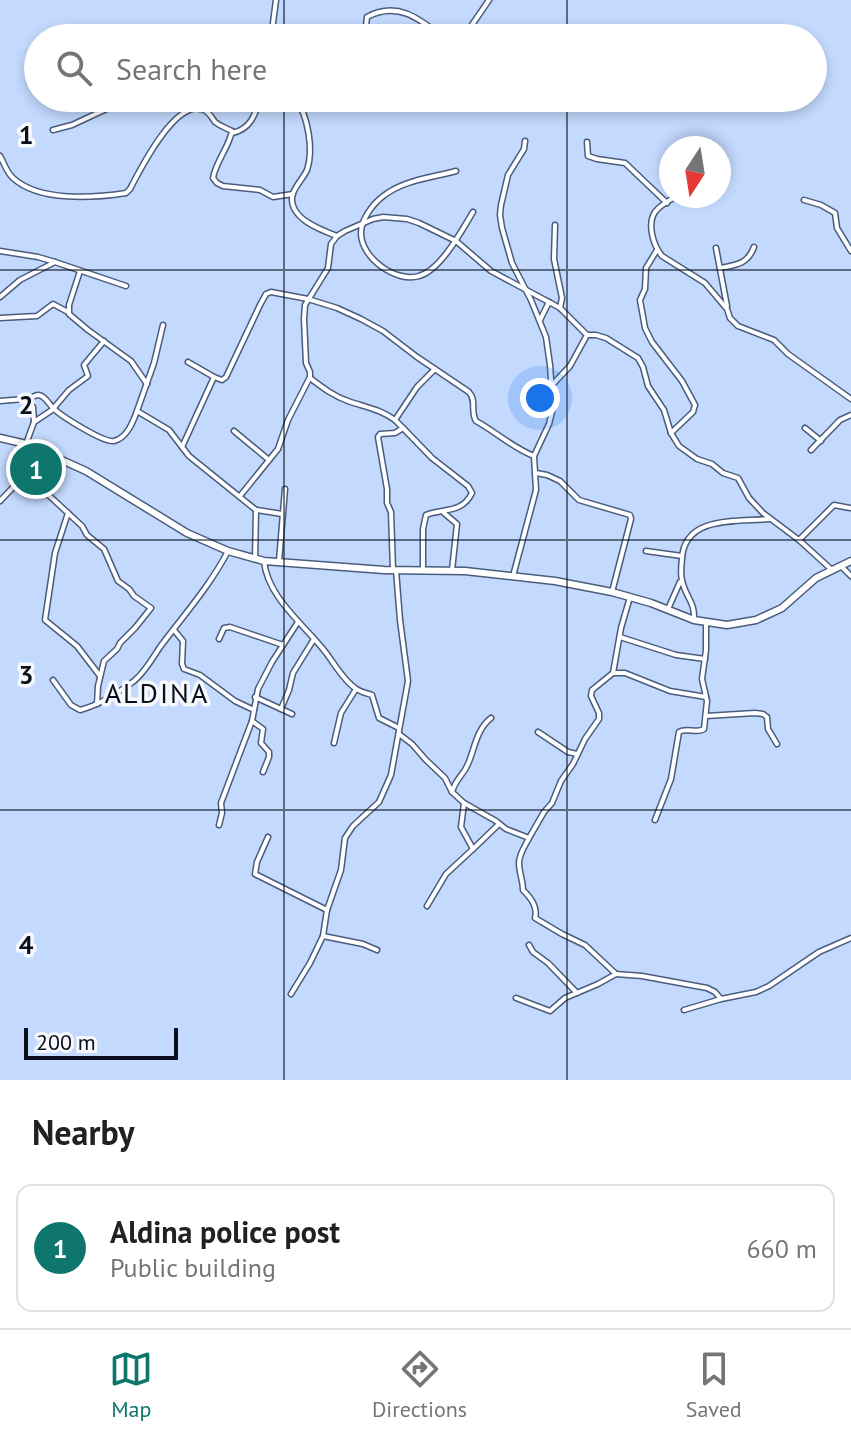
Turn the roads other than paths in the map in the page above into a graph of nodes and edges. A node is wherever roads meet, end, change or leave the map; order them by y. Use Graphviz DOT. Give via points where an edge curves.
graph roads {
  1 [pos="276,0"];
  2 [pos="489,0"];
  3 [pos="273,24"];
  4 [pos="366,24"];
  5 [pos="427,24"];
  6 [pos="473,24"];
  7 [pos="100,112"];
  8 [pos="187,112"];
  9 [pos="207,112"];
  10 [pos="255,112"];
  11 [pos="301,112"];
  12 [pos="53,130"];
  13 [pos="232,133"];
  14 [pos="525,141"];
  15 [pos="587,142"];
  16 [pos="0,156"];
  17 [pos="456,171"];
  18 [pos="293,194"];
  19 [pos="659,195"];
  20 [pos="804,200"];
  21 [pos="659,208"];
  22 [pos="473,212"];
  23 [pos="364,222"];
  24 [pos="555,225"];
  25 [pos="337,236"];
  26 [pos="456,241"];
  27 [pos="754,247"];
  28 [pos="716,248"];
  29 [pos="657,250"];
  30 [pos="0,251"];
  31 [pos="851,251"];
  32 [pos="55,262"];
  33 [pos="720,268"];
  34 [pos="80,271"];
  35 [pos="126,286"];
  36 [pos="526,290"];
  37 [pos="0,297"];
  38 [pos="308,299"];
  39 [pos="549,302"];
  40 [pos="560,308"];
  41 [pos="727,309"];
  42 [pos="68,312"];
  43 [pos="0,318"];
  44 [pos="540,320"];
  45 [pos="163,325"];
  46 [pos="587,335"];
  47 [pos="104,341"];
  48 [pos="188,362"];
  49 [pos="436,369"];
  50 [pos="214,377"];
  51 [pos="310,378"];
  52 [pos="147,384"];
  53 [pos="552,385"];
  54 [pos="851,399"];
  55 [pos="0,401"];
  56 [pos="27,401"];
  57 [pos="53,408"];
  58 [pos="137,411"];
  59 [pos="851,415"];
  60 [pos="395,420"];
  61 [pos="34,422"];
  62 [pos="403,428"];
  63 [pos="805,428"];
  64 [pos="234,431"];
  65 [pos="671,433"];
  66 [pos="0,438"];
  67 [pos="821,441"];
  68 [pos="28,445"];
  69 [pos="182,447"];
  70 [pos="811,450"];
  71 [pos="534,456"];
  72 [pos="269,460"];
  73 [pos="536,473"];
  74 [pos="22,476"];
  75 [pos="285,489"];
  76 [pos="240,496"];
  77 [pos="0,501"];
  78 [pos="850,508"];
  79 [pos="256,510"];
  80 [pos="68,513"];
  81 [pos="444,513"];
  82 [pos="282,514"];
  83 [pos="769,519"];
  84 [pos="799,540"];
  85 [pos="228,551"];
  86 [pos="646,551"];
  87 [pos="682,556"];
  88 [pos="255,559"];
  89 [pos="264,561"];
  90 [pos="279,561"];
  91 [pos="851,561"];
  92 [pos="841,566"];
  93 [pos="395,570"];
  94 [pos="423,570"];
  95 [pos="452,570"];
  96 [pos="832,570"];
  97 [pos="513,576"];
  98 [pos="851,576"];
  99 [pos="682,580"];
  100 [pos="612,592"];
  101 [pos="630,597"];
  102 [pos="668,609"];
  103 [pos="694,620"];
  104 [pos="298,622"];
  105 [pos="706,623"];
  106 [pos="174,630"];
  107 [pos="620,637"];
  108 [pos="314,638"];
  109 [pos="219,639"];
  110 [pos="283,645"];
  111 [pos="705,659"];
  112 [pos="613,673"];
  113 [pos="101,677"];
  114 [pos="53,680"];
  115 [pos="356,689"];
  116 [pos="255,697"];
  117 [pos="706,697"];
  118 [pos="97,704"];
  119 [pos="281,709"];
  120 [pos="254,710"];
  121 [pos="292,714"];
  122 [pos="706,716"];
  123 [pos="491,718"];
  124 [pos="252,721"];
  125 [pos="399,728"];
  126 [pos="538,732"];
  127 [pos="399,734"];
  128 [pos="334,743"];
  129 [pos="777,744"];
  130 [pos="577,754"];
  131 [pos="263,772"];
  132 [pos="446,779"];
  133 [pos="455,781"];
  134 [pos="452,792"];
  135 [pos="464,803"];
  136 [pos="655,820"];
  137 [pos="499,824"];
  138 [pos="219,825"];
  139 [pos="268,837"];
  140 [pos="529,838"];
  141 [pos="473,849"];
  142 [pos="427,906"];
  143 [pos="327,910"];
  144 [pos="323,936"];
  145 [pos="851,938"];
  146 [pos="529,945"];
  147 [pos="377,950"];
  148 [pos="616,974"];
  149 [pos="577,993"];
  150 [pos="291,994"];
  151 [pos="516,998"];
  152 [pos="721,999"];
  153 [pos="684,1010"];
  1 -- 3 [label="street"];
  2 -- 6 [label="street"];
  4 -- 5 [label="street" via="367,17 378,12 401,10"];
  7 -- 12 [label="street"];
  8 -- 16 [label="street" via="149,152 126,193 79,197 34,190 13,178"];
  9 -- 13 [label="street"];
  10 -- 13 [label="street" via="251,123"];
  11 -- 18 [label="street" via="310,154"];
  13 -- 18 [label="street" via="214,180 273,197"];
  14 -- 36 [label="street" via="508,175 500,215 512,263"];
  15 -- 19 [label="street" via="588,156 625,163"];
  17 -- 23 [label="street" via="392,189 378,199"];
  18 -- 25 [label="street" via="293,207 302,218"];
  20 -- 31 [label="street" via="835,213"];
  21 -- 29 [label="street" via="652,221"];
  22 -- 26 [label="street"];
  23 -- 25 [label="street"];
  23 -- 26 [label="street" via="407,219"];
  23 -- 26 [label="street" via="363,245 384,268 401,276 427,272"];
  24 -- 40 [label="street"];
  25 -- 38 [label="street" via="329,249 328,268"];
  26 -- 36 [label="street" via="491,271"];
  27 -- 33 [label="street" via="744,262"];
  28 -- 33 [label="street"];
  29 -- 41 [label="street" via="705,283"];
  29 -- 65 [label="street" via="646,268 640,300 645,328 695,405"];
  30 -- 32 [label="street"];
  32 -- 34 [label="street"];
  32 -- 37 [label="street"];
  33 -- 41 [label="street"];
  34 -- 35 [label="street"];
  34 -- 42 [label="street"];
  36 -- 39 [label="street"];
  36 -- 44 [label="street"];
  38 -- 49 [label="street" via="383,331"];
  38 -- 50 [label="street" via="266,294 224,380"];
  38 -- 51 [label="street" via="304,319"];
  39 -- 40 [label="street"];
  39 -- 44 [label="street"];
  40 -- 46 [label="street"];
  41 -- 54 [label="street" via="738,326 774,340"];
  42 -- 43 [label="street" via="53,304 37,316"];
  42 -- 47 [label="street"];
  44 -- 53 [label="street"];
  45 -- 52 [label="street"];
  46 -- 53 [label="street"];
  46 -- 65 [label="street" via="606,338 638,358"];
  47 -- 52 [label="street" via="131,361"];
  47 -- 57 [label="street" via="84,365 88,376"];
  48 -- 50 [label="street"];
  49 -- 60 [label="street"];
  49 -- 71 [label="street" via="471,394 476,421"];
  50 -- 69 [label="street"];
  51 -- 60 [label="street" via="330,393"];
  51 -- 72 [label="street"];
  52 -- 58 [label="street"];
  53 -- 71 [label="street" via="551,419"];
  55 -- 56 [label="street"];
  56 -- 57 [label="street" via="39,396"];
  56 -- 61 [label="street"];
  57 -- 58 [label="street" via="111,441 123,436"];
  57 -- 61 [label="street"];
  58 -- 69 [label="street" via="163,426"];
  59 -- 67 [label="street"];
  60 -- 62 [label="street"];
  61 -- 68 [label="street"];
  62 -- 81 [label="street" via="470,490 468,500"];
  62 -- 93 [label="street" via="378,437"];
  63 -- 67 [label="street"];
  64 -- 72 [label="street"];
  65 -- 83 [label="street" via="697,459 738,478"];
  66 -- 68 [label="street"];
  67 -- 70 [label="street"];
  68 -- 74 [label="street"];
  68 -- 85 [label="street" via="86,471 175,527"];
  69 -- 76 [label="street"];
  71 -- 73 [label="street"];
  72 -- 76 [label="street"];
  73 -- 97 [label="street"];
  73 -- 100 [label="street" via="560,481 579,500 630,515"];
  74 -- 77 [label="street"];
  74 -- 80 [label="street"];
  75 -- 82 [label="street"];
  76 -- 79 [label="street"];
  78 -- 84 [label="street" via="834,505"];
  79 -- 82 [label="street"];
  79 -- 88 [label="street"];
  80 -- 113 [label="street" via="55,553 45,620 77,646"];
  80 -- 113 [label="street" via="104,549 118,581 151,608 105,660"];
  81 -- 94 [label="street" via="425,517"];
  81 -- 95 [label="street" via="457,524"];
  82 -- 90 [label="street"];
  83 -- 84 [label="street"];
  83 -- 87 [label="street" via="711,524 688,538"];
  84 -- 96 [label="street"];
  85 -- 88 [label="street"];
  85 -- 106 [label="street"];
  86 -- 87 [label="street"];
  87 -- 99 [label="street"];
  88 -- 89 [label="street"];
  89 -- 90 [label="street"];
  89 -- 104 [label="street" via="279,597"];
  90 -- 93 [label="street"];
  91 -- 92 [label="street"];
  92 -- 96 [label="street"];
  92 -- 98 [label="street"];
  93 -- 94 [label="street"];
  93 -- 125 [label="street" via="408,672"];
  94 -- 95 [label="street"];
  95 -- 97 [label="street"];
  96 -- 105 [label="street" via="760,619"];
  97 -- 100 [label="street"];
  99 -- 102 [label="street"];
  99 -- 103 [label="street" via="694,606"];
  100 -- 101 [label="street"];
  101 -- 102 [label="street"];
  101 -- 107 [label="street"];
  102 -- 103 [label="street"];
  103 -- 105 [label="street"];
  104 -- 108 [label="street"];
  104 -- 110 [label="street"];
  105 -- 111 [label="street"];
  106 -- 118 [label="street" via="138,677"];
  106 -- 120 [label="street" via="183,639 184,669"];
  107 -- 111 [label="street"];
  107 -- 112 [label="street"];
  108 -- 115 [label="street"];
  108 -- 119 [label="street" via="293,673"];
  109 -- 110 [label="street" via="228,627"];
  110 -- 116 [label="street"];
  111 -- 117 [label="street"];
  112 -- 117 [label="street"];
  112 -- 130 [label="street" via="591,692 600,717"];
  113 -- 118 [label="street"];
  114 -- 118 [label="street" via="75,709"];
  115 -- 125 [label="street" via="372,695 379,718"];
  115 -- 128 [label="street" via="341,713"];
  116 -- 119 [label="street"];
  116 -- 120 [label="street"];
  117 -- 122 [label="street"];
  119 -- 121 [label="street"];
  120 -- 124 [label="street"];
  122 -- 129 [label="street" via="763,714"];
  122 -- 136 [label="street" via="703,730 680,731 671,779"];
  123 -- 133 [label="street"];
  124 -- 131 [label="street" via="263,729 261,743 269,752"];
  124 -- 138 [label="street" via="221,803"];
  125 -- 127 [label="street"];
  126 -- 130 [label="street"];
  127 -- 132 [label="street"];
  127 -- 143 [label="street" via="382,796 345,838"];
  130 -- 140 [label="street"];
  132 -- 133 [label="street"];
  132 -- 134 [label="street"];
  133 -- 134 [label="street"];
  134 -- 135 [label="street"];
  135 -- 137 [label="street"];
  135 -- 141 [label="street" via="461,827"];
  137 -- 140 [label="street"];
  137 -- 141 [label="street"];
  139 -- 143 [label="street" via="255,874"];
  140 -- 148 [label="street" via="519,869 535,918 585,945"];
  141 -- 142 [label="street" via="446,874"];
  143 -- 144 [label="street"];
  144 -- 147 [label="street"];
  144 -- 150 [label="street"];
  145 -- 152 [label="street" via="819,952 769,986"];
  146 -- 149 [label="street"];
  148 -- 149 [label="street"];
  148 -- 152 [label="street" via="707,988"];
  149 -- 151 [label="street" via="550,1011"];
  152 -- 153 [label="street"];
}
